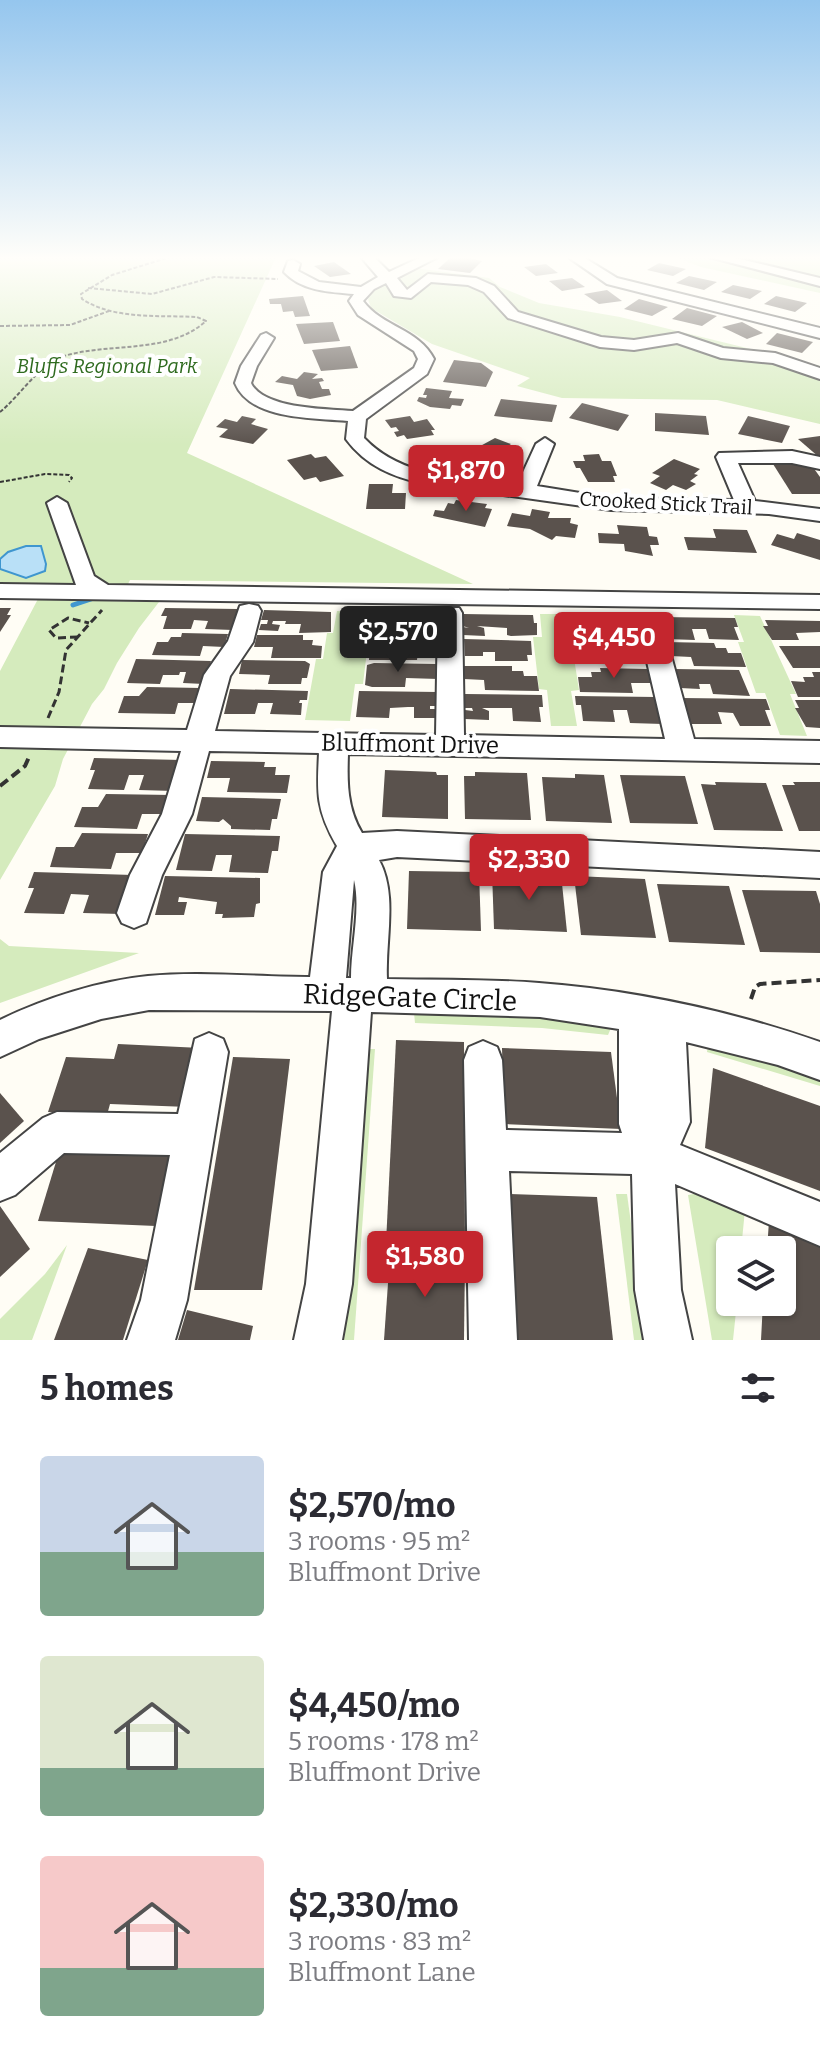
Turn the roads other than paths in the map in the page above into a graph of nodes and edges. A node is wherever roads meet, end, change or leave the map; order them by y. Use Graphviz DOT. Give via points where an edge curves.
graph roads {
  1 [pos="371,320"];
  2 [pos="528,320"];
  3 [pos="766,320"];
  4 [pos="820,333"];
  5 [pos="266,338"];
  6 [pos="820,374"];
  7 [pos="357,417"];
  8 [pos="545,444"];
  9 [pos="820,463"];
  10 [pos="525,490"];
  11 [pos="57,503"];
  12 [pos="748,508"];
  13 [pos="820,515"];
  14 [pos="0,591"];
  15 [pos="108,593"];
  16 [pos="820,602"];
  17 [pos="249,611"];
  18 [pos="450,613"];
  19 [pos="650,623"];
  20 [pos="0,737"];
  21 [pos="199,739"];
  22 [pos="334,742"];
  23 [pos="450,744"];
  24 [pos="682,749"];
  25 [pos="820,752"];
  26 [pos="353,846"];
  27 [pos="820,865"];
  28 [pos="134,913"];
  29 [pos="349,995"];
  30 [pos="651,1017"];
  31 [pos="0,1039"];
  32 [pos="209,1052"];
  33 [pos="483,1060"];
  34 [pos="820,1061"];
  35 [pos="196,1135"];
  36 [pos="487,1150"];
  37 [pos="652,1154"];
  38 [pos="0,1180"];
  39 [pos="820,1224"];
  40 [pos="151,1340"];
  41 [pos="318,1340"];
  42 [pos="493,1340"];
  43 [pos="668,1340"];
  1 -- 7 [label="street" via="415,341 426,363 418,376"];
  2 -- 6 [label="street" via="600,342 634,345 678,338 721,353 775,358"];
  3 -- 4 [label="street"];
  5 -- 7 [label="street" via="244,376 247,392 284,409"];
  7 -- 10 [label="street, Crooked Stick Trail" via="355,439 372,458 393,469"];
  8 -- 10 [label="street"];
  9 -- 12 [label="street" via="792,457 726,457"];
  10 -- 12 [label="street, Crooked Stick Trail" via="611,504"];
  11 -- 15 [label="street" via="84,580"];
  12 -- 13 [label="street, Crooked Stick Trail"];
  14 -- 15 [label="street"];
  15 -- 16 [label="street"];
  17 -- 21 [label="street" via="240,642 217,675"];
  18 -- 23 [label="street"];
  19 -- 24 [label="street"];
  20 -- 21 [label="street, Bluffmont Drive"];
  21 -- 22 [label="street, Bluffmont Drive"];
  21 -- 28 [label="street" via="177,814 146,875"];
  22 -- 23 [label="street, Bluffmont Drive"];
  22 -- 26 [label="street" via="336,817"];
  23 -- 24 [label="street, Bluffmont Drive"];
  24 -- 25 [label="street, Bluffmont Drive"];
  26 -- 27 [label="street"];
  26 -- 29 [label="street" via="339,872"];
  29 -- 30 [label="street, RidgeGate Circle" via="540,1000"];
  29 -- 31 [label="street, RidgeGate Circle" via="149,993 101,1002"];
  29 -- 41 [label="street" via="329,1284"];
  30 -- 34 [label="street, RidgeGate Circle"];
  30 -- 37 [label="street" via="670,1122"];
  32 -- 35 [label="street"];
  33 -- 36 [label="street"];
  35 -- 38 [label="street" via="57,1132"];
  35 -- 40 [label="street" via="164,1300"];
  36 -- 37 [label="street"];
  36 -- 42 [label="street"];
  37 -- 39 [label="street"];
  37 -- 43 [label="street" via="658,1290"];
}
